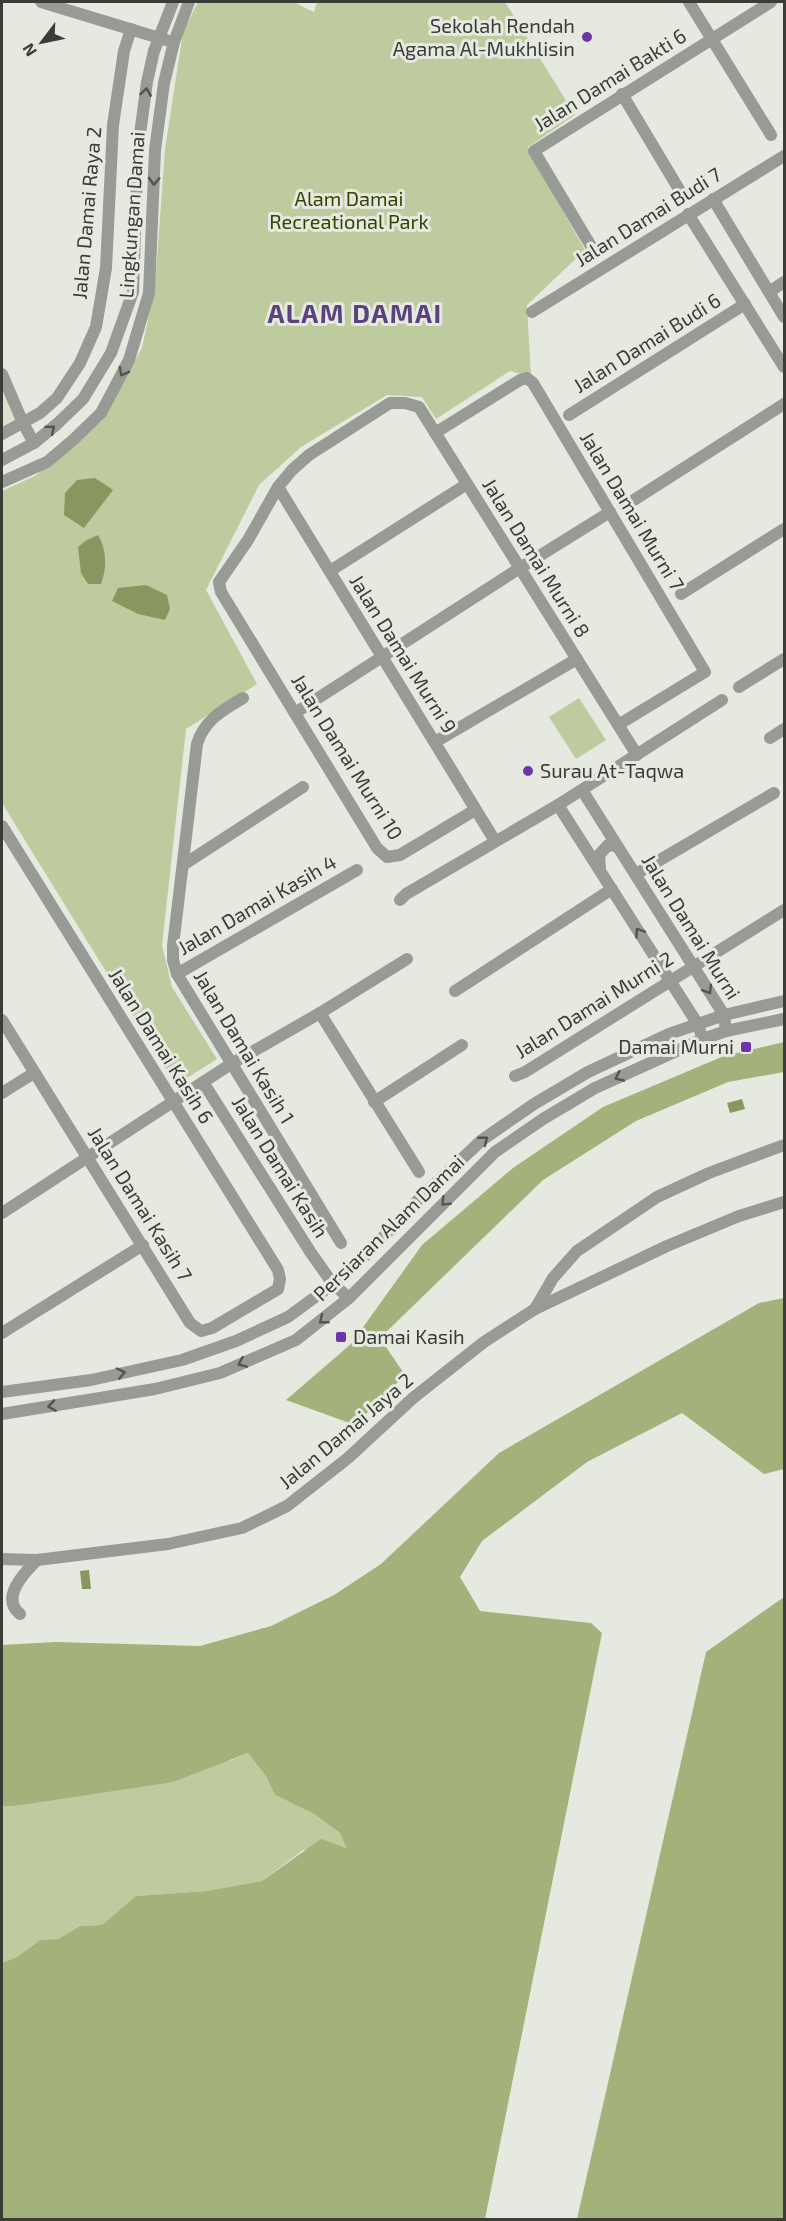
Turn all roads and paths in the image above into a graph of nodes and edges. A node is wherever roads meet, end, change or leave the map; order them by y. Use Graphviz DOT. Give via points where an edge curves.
graph roads {
  1 [pos="41,2"];
  2 [pos="173,2"];
  3 [pos="189,2"];
  4 [pos="689,2"];
  5 [pos="771,2"];
  6 [pos="131,29"];
  7 [pos="159,38"];
  8 [pos="712,39"];
  9 [pos="174,42"];
  10 [pos="622,94"];
  11 [pos="771,135"];
  12 [pos="784,156"];
  13 [pos="680,191"];
  14 [pos="713,199"];
  15 [pos="688,214"];
  16 [pos="591,246"];
  17 [pos="784,282"];
  18 [pos="769,292"];
  19 [pos="745,304"];
  20 [pos="532,312"];
  21 [pos="784,317"];
  22 [pos="784,367"];
  23 [pos="2,374"];
  24 [pos="784,404"];
  25 [pos="569,415"];
  26 [pos="23,423"];
  27 [pos="435,433"];
  28 [pos="2,434"];
  29 [pos="34,443"];
  30 [pos="2,460"];
  31 [pos="2,482"];
  32 [pos="467,484"];
  33 [pos="278,487"];
  34 [pos="626,505"];
  35 [pos="610,512"];
  36 [pos="784,529"];
  37 [pos="520,568"];
  38 [pos="330,571"];
  39 [pos="681,594"];
  40 [pos="381,656"];
  41 [pos="577,659"];
  42 [pos="784,659"];
  43 [pos="739,687"];
  44 [pos="243,698"];
  45 [pos="722,700"];
  46 [pos="295,713"];
  47 [pos="618,725"];
  48 [pos="784,729"];
  49 [pos="770,738"];
  50 [pos="435,742"];
  51 [pos="637,755"];
  52 [pos="303,787"];
  53 [pos="582,790"];
  54 [pos="774,793"];
  55 [pos="558,805"];
  56 [pos="475,810"];
  57 [pos="2,826"];
  58 [pos="495,841"];
  59 [pos="617,846"];
  60 [pos="183,865"];
  61 [pos="357,870"];
  62 [pos="601,872"];
  63 [pos="636,874"];
  64 [pos="612,890"];
  65 [pos="400,900"];
  66 [pos="784,910"];
  67 [pos="407,959"];
  68 [pos="693,966"];
  69 [pos="177,974"];
  70 [pos="670,982"];
  71 [pos="454,991"];
  72 [pos="784,1001"];
  73 [pos="320,1013"];
  74 [pos="724,1015"];
  75 [pos="784,1019"];
  76 [pos="2,1020"];
  77 [pos="697,1023"];
  78 [pos="726,1031"];
  79 [pos="703,1039"];
  80 [pos="462,1045"];
  81 [pos="231,1064"];
  82 [pos="34,1073"];
  83 [pos="515,1076"];
  84 [pos="203,1082"];
  85 [pos="2,1093"];
  86 [pos="173,1102"];
  87 [pos="374,1102"];
  88 [pos="784,1145"];
  89 [pos="88,1158"];
  90 [pos="419,1172"];
  91 [pos="784,1202"];
  92 [pos="2,1213"];
  93 [pos="341,1243"];
  94 [pos="143,1245"];
  95 [pos="333,1284"];
  96 [pos="278,1289"];
  97 [pos="349,1298"];
  98 [pos="535,1309"];
  99 [pos="2,1333"];
  100 [pos="2,1392"];
  101 [pos="2,1414"];
  102 [pos="2,1559"];
  103 [pos="37,1560"];
  104 [pos="20,1614"];
  1 -- 6 [label="street"];
  2 -- 7 [label="street, Lingkungan Damai"];
  3 -- 9 [label="street, Lingkungan Damai"];
  4 -- 8 [label="street"];
  5 -- 8 [label="street, Jalan Damai Bakti 6"];
  6 -- 7 [label="street"];
  6 -- 26 [label="street, Jalan Damai Raya 2" via="113,125 106,268 96,327 80,363 57,398"];
  7 -- 9 [label="street"];
  29 -- 7 [label="street, Lingkungan Damai, one-way" via="82,399 111,353 133,292 138,149 147,82"];
  8 -- 10 [label="street, Jalan Damai Bakti 6"];
  8 -- 11 [label="street"];
  9 -- 31 [label="street, Lingkungan Damai, one-way" via="155,150 149,293 129,360 100,413 73,440 47,462"];
  10 -- 13 [label="street"];
  10 -- 16 [label="street, Jalan Damai Bakti 6" via="534,150"];
  12 -- 14 [label="street, Jalan Damai Budi 7"];
  14 -- 15 [label="street, Jalan Damai Budi 7"];
  14 -- 18 [label="street"];
  15 -- 19 [label="street"];
  15 -- 20 [label="street, Jalan Damai Budi 7"];
  17 -- 18 [label="street"];
  18 -- 21 [label="street"];
  19 -- 22 [label="street"];
  19 -- 25 [label="street, Jalan Damai Budi 6"];
  23 -- 26 [label="street"];
  24 -- 34 [label="street"];
  26 -- 28 [label="street, Jalan Damai Raya 2"];
  26 -- 29 [label="street"];
  27 -- 32 [label="street, Jalan Damai Murni 8"];
  27 -- 33 [label="street, Jalan Damai Murni 8" via="419,407 390,403 309,455"];
  27 -- 35 [label="street, Jalan Damai Murni 7" via="527,378"];
  29 -- 30 [label="street, Lingkungan Damai"];
  32 -- 37 [label="street, Jalan Damai Murni 8"];
  32 -- 38 [label="street"];
  33 -- 38 [label="street, Jalan Damai Murni 9"];
  33 -- 46 [label="street, Jalan Damai Murni 10" via="219,582 221,592"];
  35 -- 37 [label="street"];
  35 -- 47 [label="street, Jalan Damai Murni 7" via="705,672"];
  36 -- 39 [label="street"];
  37 -- 40 [label="street"];
  37 -- 41 [label="street, Jalan Damai Murni 8"];
  38 -- 40 [label="street, Jalan Damai Murni 9"];
  40 -- 46 [label="street"];
  40 -- 50 [label="street, Jalan Damai Murni 9"];
  41 -- 47 [label="street, Jalan Damai Murni 8"];
  41 -- 50 [label="street"];
  42 -- 43 [label="street"];
  44 -- 60 [label="street, Jalan Damai Kasih 1" via="219,713 201,731"];
  45 -- 51 [label="street"];
  46 -- 56 [label="street, Jalan Damai Murni 10" via="377,848 387,857 400,855"];
  47 -- 51 [label="street, Jalan Damai Murni 8"];
  48 -- 49 [label="street"];
  50 -- 56 [label="street, Jalan Damai Murni 9"];
  51 -- 53 [label="street"];
  52 -- 60 [label="street"];
  53 -- 55 [label="street"];
  53 -- 59 [label="street, Jalan Damai Murni"];
  54 -- 63 [label="street"];
  55 -- 58 [label="street"];
  55 -- 62 [label="street"];
  56 -- 58 [label="street, Jalan Damai Murni 9"];
  57 -- 86 [label="street, Jalan Damai Kasih 6"];
  58 -- 65 [label="street"];
  59 -- 62 [label="street, Jalan Damai Murni" via="608,845 599,855"];
  59 -- 63 [label="street, Jalan Damai Murni"];
  60 -- 69 [label="street, Jalan Damai Kasih 1" via="172,946"];
  61 -- 69 [label="street, Jalan Damai Kasih 4"];
  62 -- 64 [label="street"];
  63 -- 68 [label="street, Jalan Damai Murni"];
  70 -- 64 [label="street, one-way"];
  64 -- 71 [label="street"];
  66 -- 68 [label="street, Jalan Damai Murni 2"];
  67 -- 73 [label="street"];
  68 -- 70 [label="street, Jalan Damai Murni 2"];
  68 -- 74 [label="street, Jalan Damai Murni, one-way"];
  69 -- 81 [label="street, Jalan Damai Kasih 1"];
  70 -- 77 [label="street"];
  70 -- 83 [label="street, Jalan Damai Murni 2"];
  72 -- 74 [label="street, Persiaran Alam Damai"];
  73 -- 81 [label="street"];
  73 -- 87 [label="street"];
  74 -- 77 [label="street, Persiaran Alam Damai"];
  74 -- 78 [label="street, Jalan Damai Murni"];
  75 -- 78 [label="street, Persiaran Alam Damai"];
  76 -- 82 [label="street, Jalan Damai Kasih 7"];
  77 -- 79 [label="street"];
  95 -- 77 [label="street, Persiaran Alam Damai, one-way" via="482,1140 588,1072"];
  78 -- 79 [label="street, Persiaran Alam Damai"];
  79 -- 97 [label="street, Persiaran Alam Damai, one-way" via="595,1088 495,1152"];
  80 -- 87 [label="street"];
  81 -- 84 [label="street"];
  81 -- 93 [label="street, Jalan Damai Kasih 1"];
  82 -- 85 [label="street"];
  82 -- 89 [label="street, Jalan Damai Kasih 7"];
  84 -- 86 [label="street"];
  84 -- 95 [label="street, Jalan Damai Kasih"];
  86 -- 89 [label="street"];
  86 -- 96 [label="street, Jalan Damai Kasih 6" via="278,1270"];
  87 -- 90 [label="street"];
  88 -- 98 [label="street" via="657,1197 577,1251 553,1278"];
  89 -- 92 [label="street"];
  89 -- 94 [label="street, Jalan Damai Kasih 7"];
  91 -- 98 [label="street, Jalan Damai Jaya 2" via="667,1246"];
  94 -- 96 [label="street, Jalan Damai Kasih 7" via="190,1323 201,1331"];
  94 -- 99 [label="street"];
  95 -- 97 [label="street, Jalan Damai Kasih"];
  100 -- 95 [label="street, Persiaran Alam Damai, one-way" via="91,1380 182,1360 288,1317"];
  97 -- 101 [label="street, Persiaran Alam Damai, one-way" via="296,1340 220,1372 155,1389"];
  98 -- 103 [label="street, Jalan Damai Jaya 2" via="484,1341 287,1506 242,1528 178,1542"];
  102 -- 103 [label="street, Jalan Damai Jaya 2"];
  103 -- 104 [label="street" via="23,1575 11,1598"];
}
